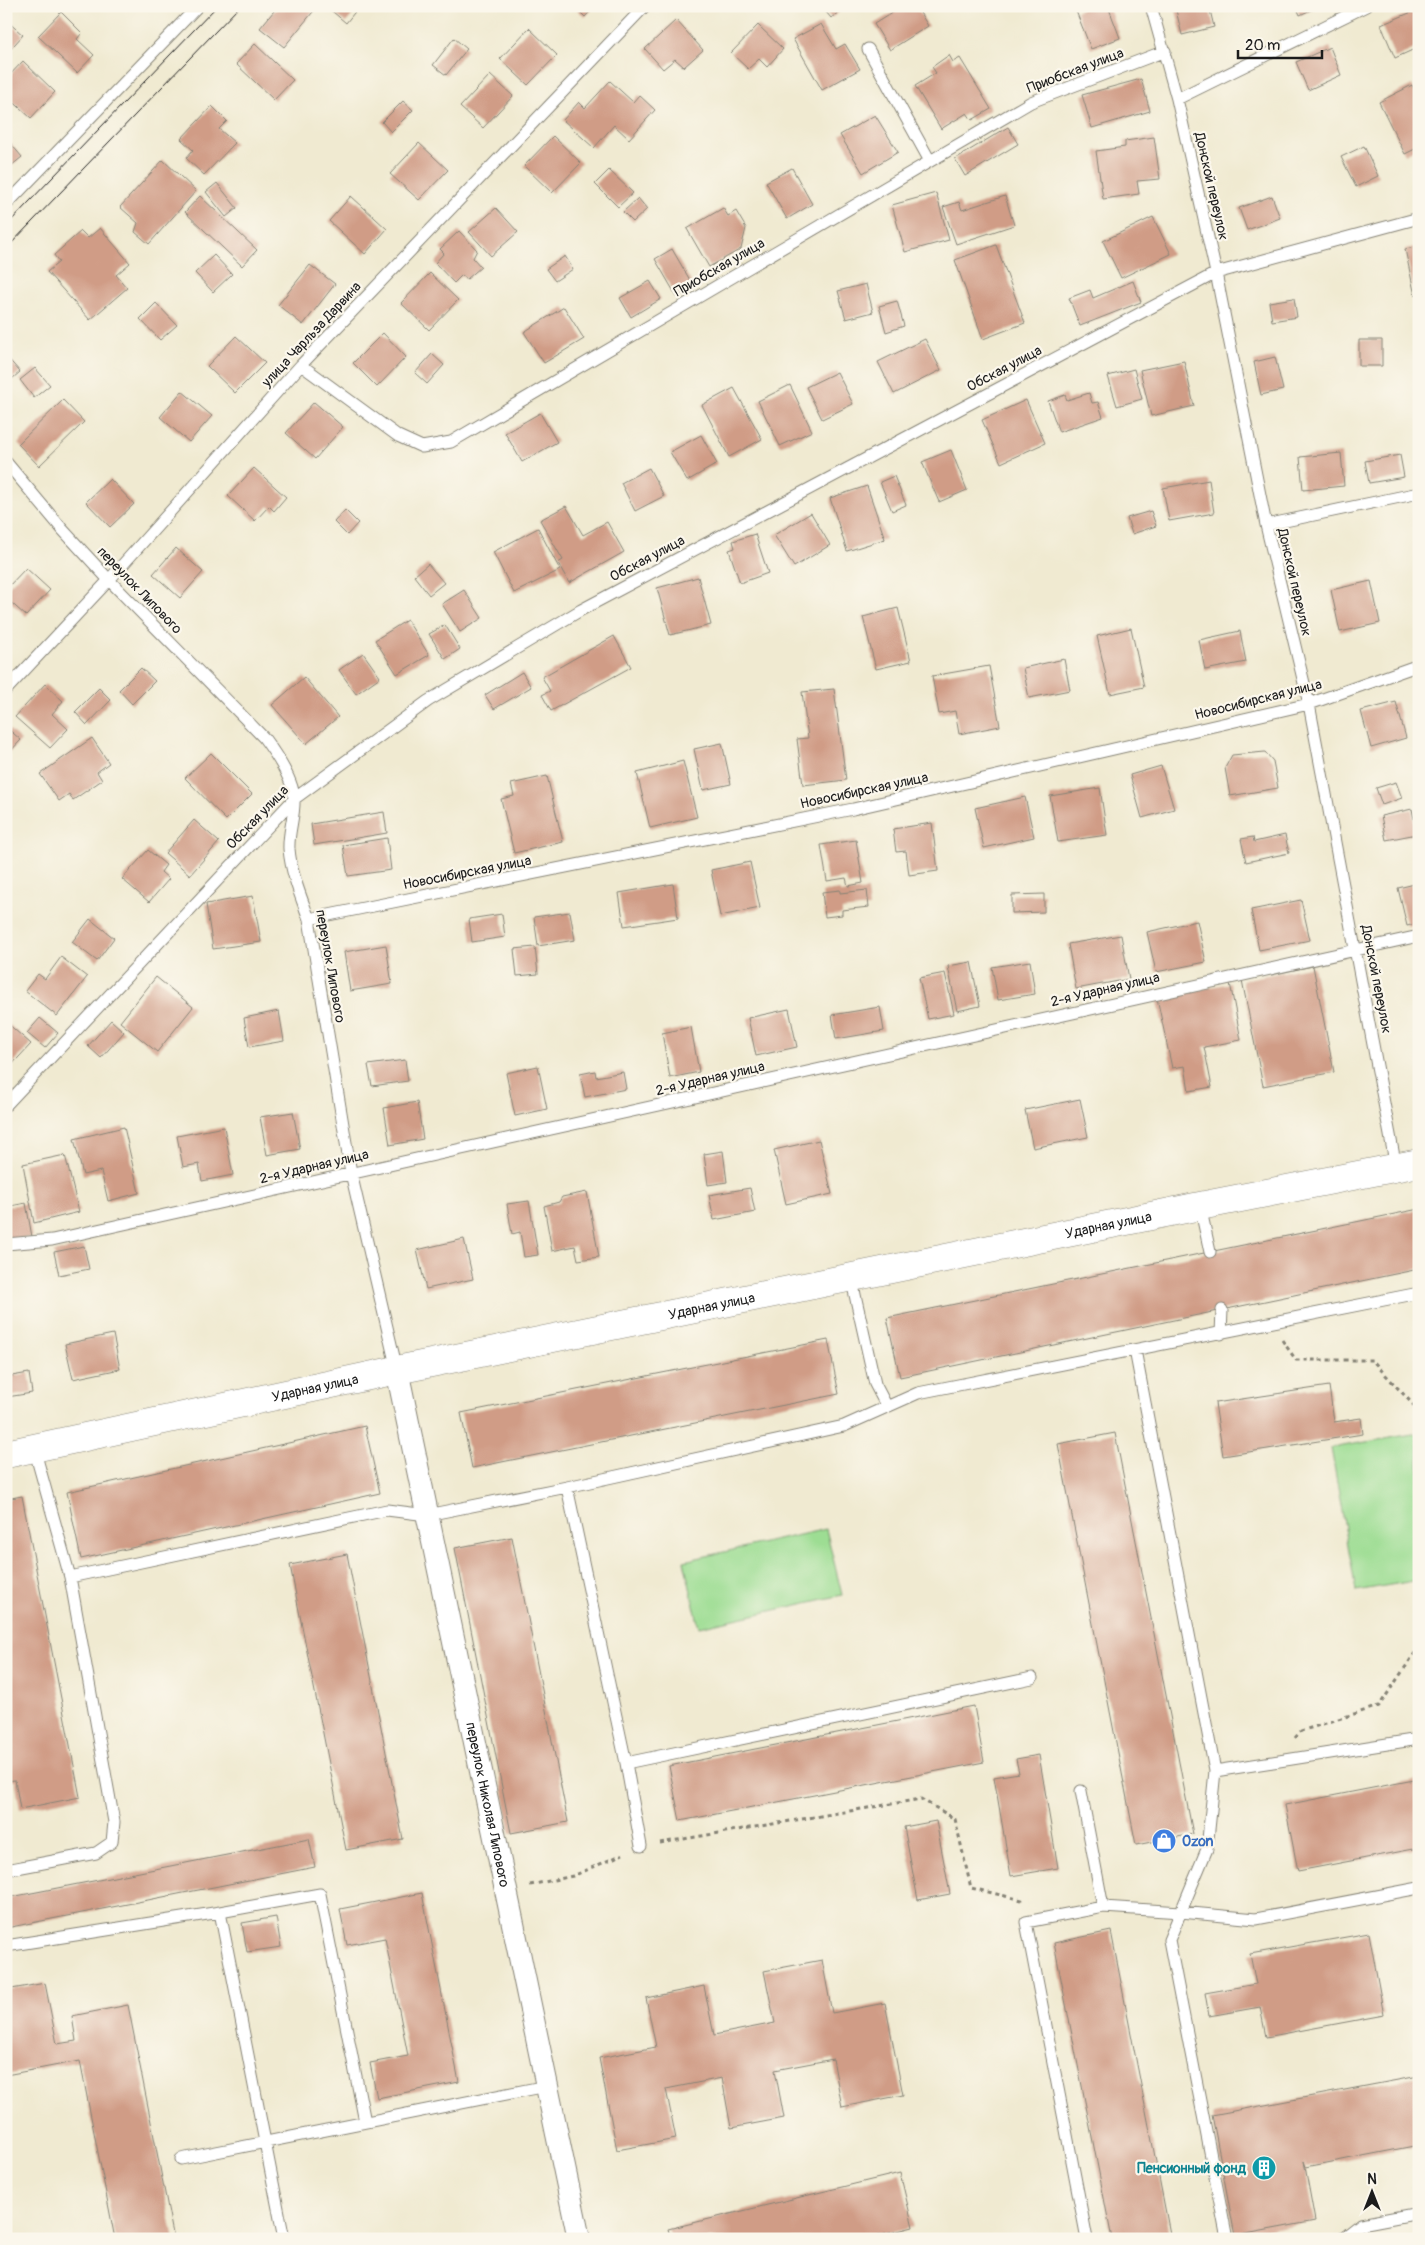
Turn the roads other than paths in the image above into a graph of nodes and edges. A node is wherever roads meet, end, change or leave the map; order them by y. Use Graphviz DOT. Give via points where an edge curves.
graph roads {
  1 [pos="198,6"];
  2 [pos="645,6"];
  3 [pos="1151,6"];
  4 [pos="1366,6"];
  5 [pos="868,49"];
  6 [pos="1165,51"];
  7 [pos="1177,99"];
  8 [pos="930,161"];
  9 [pos="6,205"];
  10 [pos="1419,218"];
  11 [pos="1216,273"];
  12 [pos="301,365"];
  13 [pos="6,462"];
  14 [pos="1419,493"];
  15 [pos="1266,525"];
  16 [pos="109,580"];
  17 [pos="1419,666"];
  18 [pos="6,690"];
  19 [pos="1309,704"];
  20 [pos="294,799"];
  21 [pos="309,919"];
  22 [pos="1419,936"];
  23 [pos="1356,948"];
  24 [pos="6,1105"];
  25 [pos="1408,1165"];
  26 [pos="351,1173"];
  27 [pos="1200,1206"];
  28 [pos="6,1244"];
  29 [pos="1210,1252"];
  30 [pos="851,1277"];
  31 [pos="1419,1293"];
  32 [pos="1222,1310"];
  33 [pos="1221,1334"];
  34 [pos="1134,1350"];
  35 [pos="397,1370"];
  36 [pos="887,1407"];
  37 [pos="34,1448"];
  38 [pos="6,1454"];
  39 [pos="567,1487"];
  40 [pos="427,1515"];
  41 [pos="70,1577"];
  42 [pos="1032,1678"];
  43 [pos="1419,1739"];
  44 [pos="626,1763"];
  45 [pos="1215,1771"];
  46 [pos="1081,1791"];
  47 [pos="642,1846"];
  48 [pos="6,1870"];
  49 [pos="1419,1888"];
  50 [pos="1103,1907"];
  51 [pos="220,1912"];
  52 [pos="1182,1912"];
  53 [pos="6,1946"];
  54 [pos="547,2086"];
  55 [pos="365,2122"];
  56 [pos="265,2142"];
  57 [pos="181,2159"];
  58 [pos="1419,2214"];
  59 [pos="284,2239"];
  60 [pos="579,2239"];
  61 [pos="1087,2239"];
  62 [pos="1226,2239"];
  63 [pos="1342,2239"];
  1 -- 9 [label="lane"];
  2 -- 12 [label="lane, улица Чарльза Дарвина"];
  3 -- 6 [label="lane, Донской переулок"];
  4 -- 7 [label="lane"];
  5 -- 8 [label="lane"];
  6 -- 7 [label="lane, Донской переулок"];
  6 -- 8 [label="lane, Приобская улица" via="1031,102"];
  7 -- 11 [label="lane, Донской переулок"];
  8 -- 12 [label="lane, Приобская улица" via="451,442 422,447 398,436"];
  10 -- 11 [label="lane, Обская улица"];
  11 -- 15 [label="lane, Донской переулок"];
  11 -- 20 [label="lane, Обская улица" via="581,610 428,701"];
  12 -- 16 [label="lane, улица Чарльза Дарвина"];
  13 -- 16 [label="lane, переулок Липового"];
  14 -- 15 [label="lane"];
  15 -- 19 [label="lane, Донской переулок"];
  16 -- 18 [label="lane, улица Чарльза Дарвина"];
  16 -- 20 [label="lane, переулок Липового" via="264,738 277,756"];
  17 -- 19 [label="lane, Новосибирская улица"];
  19 -- 21 [label="lane, Новосибирская улица" via="853,809"];
  19 -- 23 [label="lane, Донской переулок"];
  20 -- 21 [label="lane, переулок Липового" via="289,849"];
  20 -- 24 [label="lane, Обская улица"];
  21 -- 26 [label="lane, переулок Липового"];
  22 -- 23 [label="lane, 2-я Ударная улица"];
  23 -- 25 [label="lane, Донской переулок"];
  23 -- 26 [label="lane, 2-я Ударная улица"];
  25 -- 27 [label="street, Ударная улица"];
  26 -- 28 [label="lane, 2-я Ударная улица" via="52,1240"];
  26 -- 35 [label="lane, переулок Липового"];
  27 -- 29 [label="lane"];
  27 -- 30 [label="street, Ударная улица"];
  30 -- 35 [label="street, Ударная улица"];
  30 -- 36 [label="lane" via="875,1384"];
  31 -- 33 [label="lane"];
  32 -- 33 [label="lane"];
  33 -- 34 [label="lane"];
  34 -- 36 [label="lane" via="918,1393"];
  34 -- 45 [label="lane"];
  35 -- 37 [label="street, Ударная улица"];
  35 -- 40 [label="street, переулок Николая Липового"];
  36 -- 39 [label="lane" via="844,1426"];
  37 -- 38 [label="street, Ударная улица"];
  37 -- 41 [label="lane"];
  39 -- 40 [label="lane"];
  39 -- 44 [label="lane"];
  40 -- 41 [label="lane" via="387,1510"];
  40 -- 54 [label="street, переулок Николая Липового"];
  41 -- 48 [label="lane" via="114,1822 112,1842 96,1852"];
  42 -- 44 [label="lane"];
  43 -- 45 [label="lane"];
  44 -- 47 [label="lane"];
  45 -- 52 [label="lane" via="1207,1849"];
  46 -- 50 [label="lane"];
  49 -- 52 [label="lane" via="1256,1919"];
  50 -- 52 [label="lane"];
  50 -- 61 [label="lane" via="1026,1922"];
  51 -- 53 [label="lane"];
  51 -- 55 [label="lane" via="320,1894"];
  51 -- 56 [label="lane"];
  52 -- 62 [label="lane" via="1169,1940"];
  54 -- 55 [label="lane"];
  54 -- 60 [label="street, переулок Николая Липового"];
  55 -- 56 [label="lane"];
  56 -- 57 [label="lane"];
  56 -- 59 [label="lane"];
  58 -- 63 [label="lane" via="1361,2224"];
}
